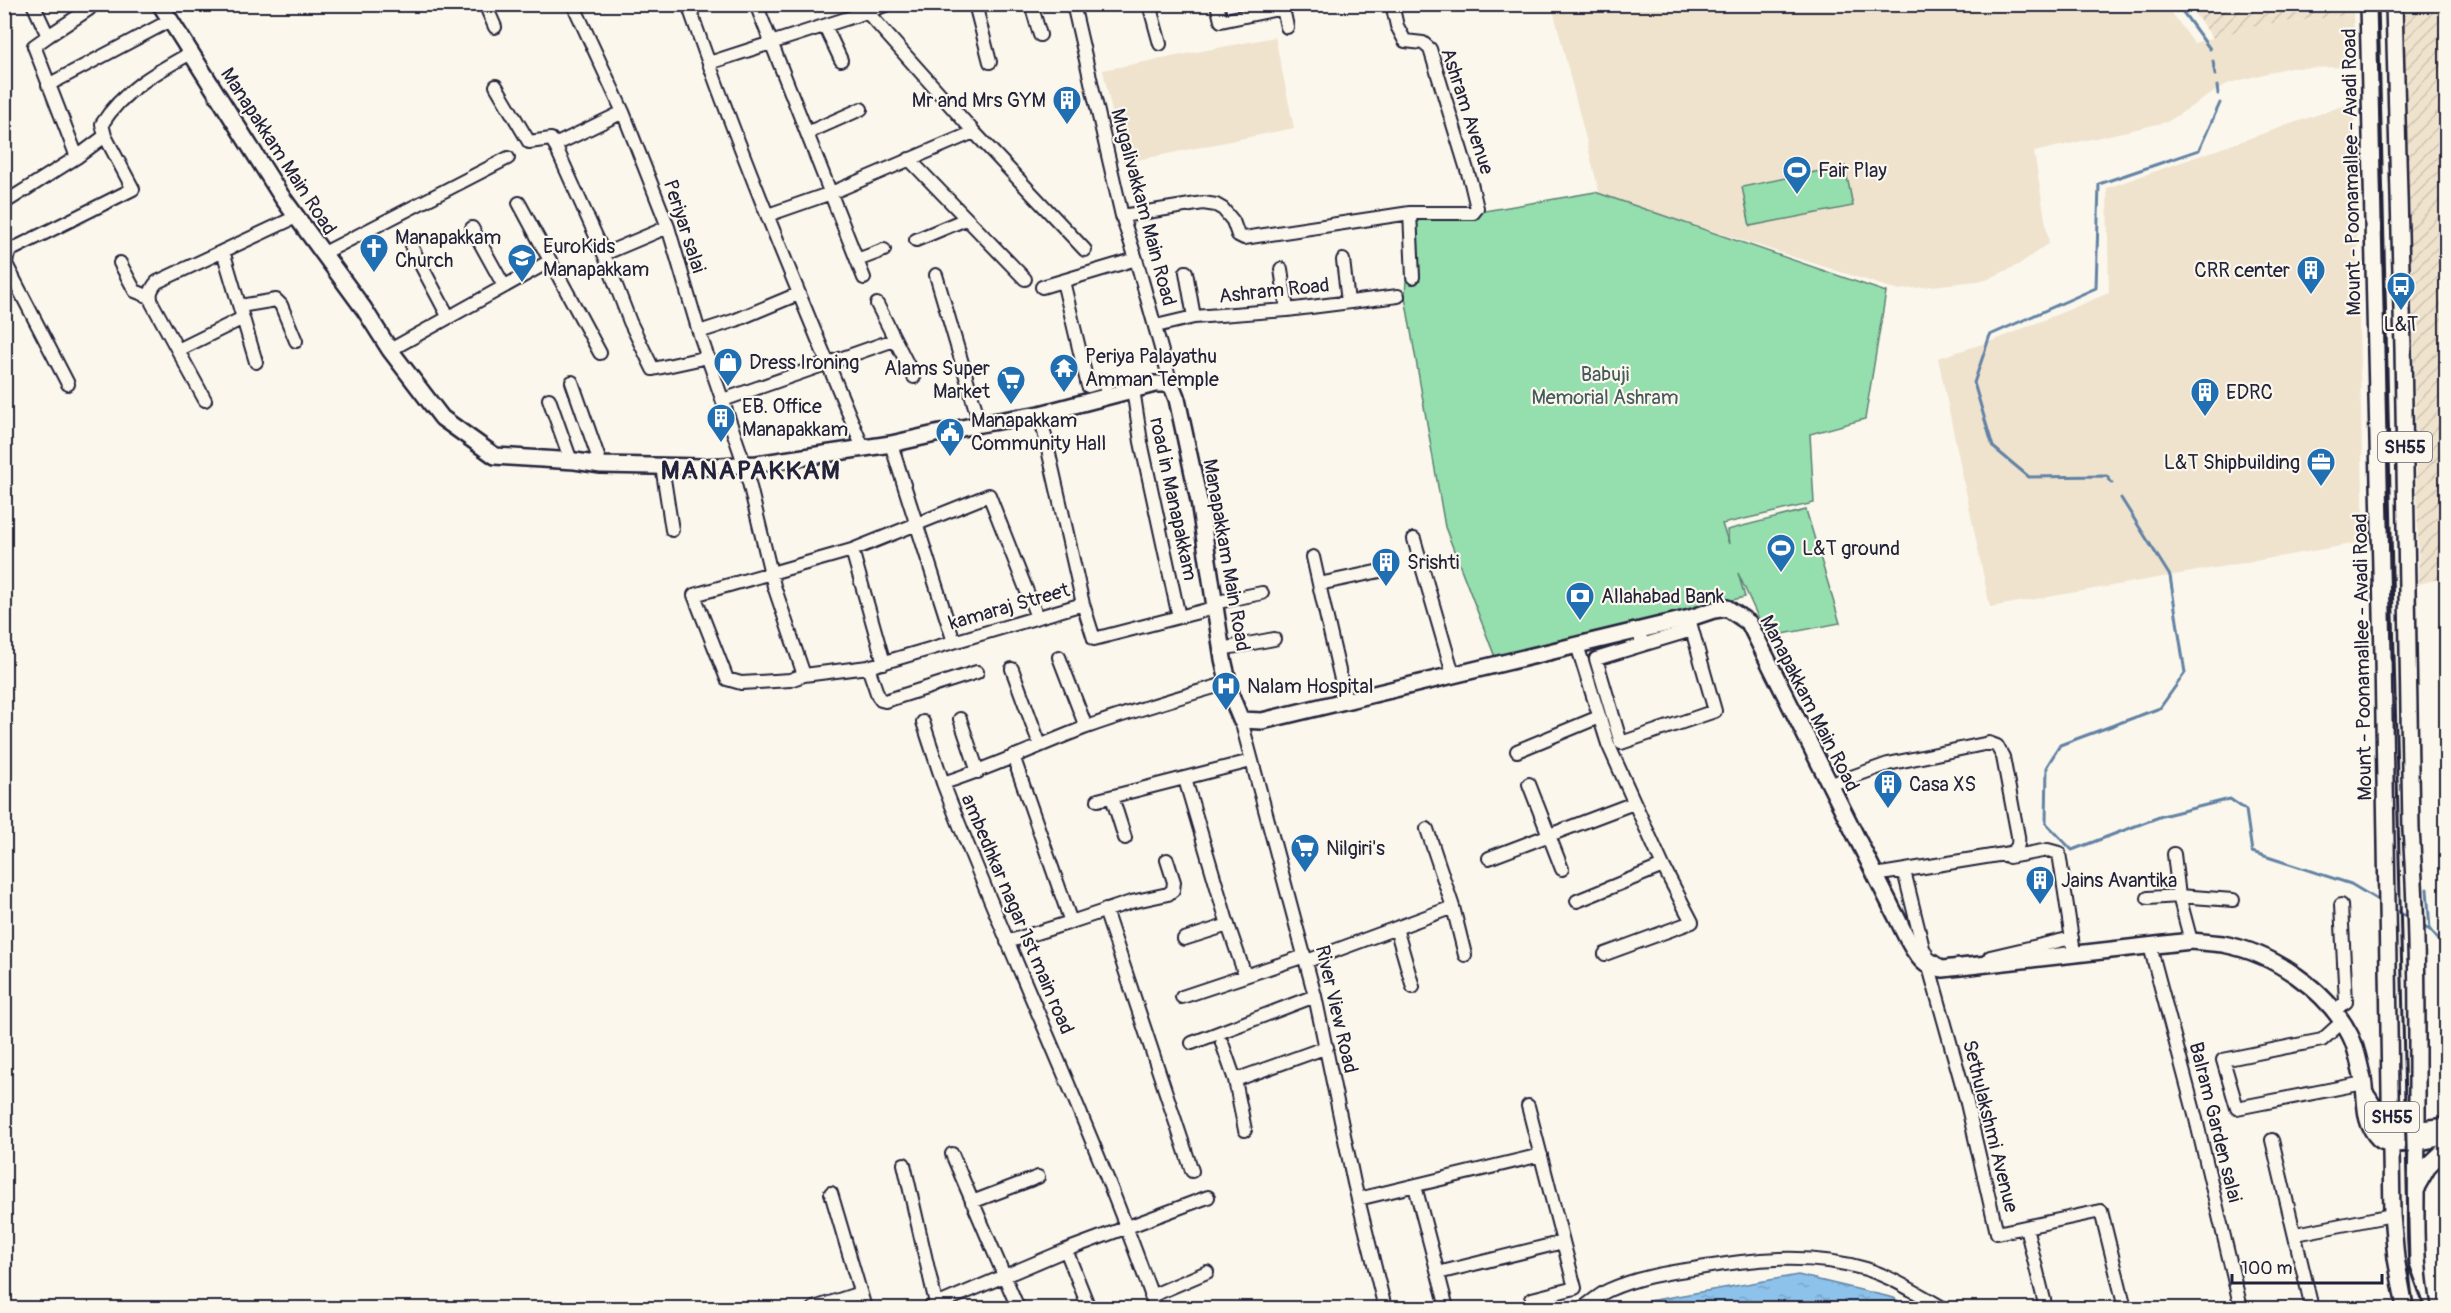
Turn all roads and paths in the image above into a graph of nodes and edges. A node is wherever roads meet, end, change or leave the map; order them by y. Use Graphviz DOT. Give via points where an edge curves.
graph roads {
  1 [pos="33,4"];
  2 [pos="87,4"];
  3 [pos="160,4"];
  4 [pos="485,4"];
  5 [pos="573,4"];
  6 [pos="688,4"];
  7 [pos="756,4"];
  8 [pos="888,4"];
  9 [pos="975,4"];
  10 [pos="1031,4"];
  11 [pos="1073,4"];
  12 [pos="1149,4"];
  13 [pos="1217,4"];
  14 [pos="1392,4"];
  15 [pos="2368,4"];
  16 [pos="2394,4"];
  17 [pos="1283,6"];
  18 [pos="863,8"];
  19 [pos="171,20"];
  20 [pos="825,26"];
  21 [pos="495,27"];
  22 [pos="1287,27"];
  23 [pos="1040,35"];
  24 [pos="48,36"];
  25 [pos="770,43"];
  26 [pos="1160,44"];
  27 [pos="191,53"];
  28 [pos="841,60"];
  29 [pos="990,62"];
  30 [pos="708,63"];
  31 [pos="48,85"];
  32 [pos="496,86"];
  33 [pos="861,109"];
  34 [pos="623,112"];
  35 [pos="807,132"];
  36 [pos="974,132"];
  37 [pos="105,136"];
  38 [pos="555,145"];
  39 [pos="77,157"];
  40 [pos="508,158"];
  41 [pos="909,159"];
  42 [pos="831,193"];
  43 [pos="4,203"];
  44 [pos="519,203"];
  45 [pos="1410,213"];
  46 [pos="768,215"];
  47 [pos="1122,216"];
  48 [pos="296,217"];
  49 [pos="966,219"];
  50 [pos="668,227"];
  51 [pos="472,228"];
  52 [pos="916,240"];
  53 [pos="412,248"];
  54 [pos="884,250"];
  55 [pos="1085,250"];
  56 [pos="223,251"];
  57 [pos="322,254"];
  58 [pos="604,254"];
  59 [pos="1136,259"];
  60 [pos="857,260"];
  61 [pos="1342,260"];
  62 [pos="550,261"];
  63 [pos="120,263"];
  64 [pos="1281,268"];
  65 [pos="1186,272"];
  66 [pos="936,275"];
  67 [pos="1413,277"];
  68 [pos="864,278"];
  69 [pos="1025,279"];
  70 [pos="1063,281"];
  71 [pos="504,286"];
  72 [pos="1042,287"];
  73 [pos="798,294"];
  74 [pos="1398,296"];
  75 [pos="150,297"];
  76 [pos="1348,302"];
  77 [pos="877,304"];
  78 [pos="1287,310"];
  79 [pos="242,312"];
  80 [pos="448,316"];
  81 [pos="1194,317"];
  82 [pos="1156,326"];
  83 [pos="699,332"];
  84 [pos="894,340"];
  85 [pos="296,341"];
  86 [pos="178,350"];
  87 [pos="390,350"];
  88 [pos="600,353"];
  89 [pos="708,357"];
  90 [pos="256,362"];
  91 [pos="827,362"];
  92 [pos="914,377"];
  93 [pos="572,382"];
  94 [pos="68,384"];
  95 [pos="1171,384"];
  96 [pos="1133,389"];
  97 [pos="1107,396"];
  98 [pos="549,399"];
  99 [pos="205,400"];
  100 [pos="723,400"];
  101 [pos="1040,414"];
  102 [pos="980,423"];
  103 [pos="891,444"];
  104 [pos="862,448"];
  105 [pos="571,461"];
  106 [pos="601,465"];
  107 [pos="662,466"];
  108 [pos="745,466"];
  109 [pos="917,522"];
  110 [pos="672,530"];
  111 [pos="1414,539"];
  112 [pos="852,550"];
  113 [pos="1313,557"];
  114 [pos="1385,570"];
  115 [pos="771,572"];
  116 [pos="1319,584"];
  117 [pos="1262,593"];
  118 [pos="1083,604"];
  119 [pos="1213,606"];
  120 [pos="1037,616"];
  121 [pos="1179,617"];
  122 [pos="1690,624"];
  123 [pos="1641,638"];
  124 [pos="1274,639"];
  125 [pos="954,642"];
  126 [pos="1576,645"];
  127 [pos="1221,649"];
  128 [pos="1059,657"];
  129 [pos="884,663"];
  130 [pos="868,667"];
  131 [pos="1012,669"];
  132 [pos="977,672"];
  133 [pos="1453,674"];
  134 [pos="804,675"];
  135 [pos="1228,683"];
  136 [pos="1346,701"];
  137 [pos="1599,717"];
  138 [pos="960,719"];
  139 [pos="1241,720"];
  140 [pos="923,722"];
  141 [pos="1086,727"];
  142 [pos="1040,745"];
  143 [pos="1516,751"];
  144 [pos="1013,756"];
  145 [pos="1251,761"];
  146 [pos="978,772"];
  147 [pos="1185,779"];
  148 [pos="943,783"];
  149 [pos="1529,784"];
  150 [pos="1829,785"];
  151 [pos="1112,797"];
  152 [pos="1098,800"];
  153 [pos="1635,803"];
  154 [pos="1427,830"];
  155 [pos="1549,834"];
  156 [pos="1125,838"];
  157 [pos="2174,854"];
  158 [pos="1490,858"];
  159 [pos="1167,860"];
  160 [pos="1663,866"];
  161 [pos="1562,868"];
  162 [pos="1905,875"];
  163 [pos="1876,878"];
  164 [pos="2179,896"];
  165 [pos="2148,898"];
  166 [pos="2233,900"];
  167 [pos="1577,901"];
  168 [pos="2341,905"];
  169 [pos="1453,907"];
  170 [pos="1105,910"];
  171 [pos="1071,922"];
  172 [pos="1228,925"];
  173 [pos="1396,928"];
  174 [pos="1184,939"];
  175 [pos="2191,941"];
  176 [pos="1007,942"];
  177 [pos="2073,945"];
  178 [pos="2150,946"];
  179 [pos="1605,954"];
  180 [pos="1465,956"];
  181 [pos="1306,958"];
  182 [pos="1929,967"];
  183 [pos="1245,975"];
  184 [pos="1413,987"];
  185 [pos="1315,996"];
  186 [pos="1182,997"];
  187 [pos="2339,1016"];
  188 [pos="1192,1043"];
  189 [pos="1222,1043"];
  190 [pos="1327,1047"];
  191 [pos="1235,1080"];
  192 [pos="2365,1089"];
  193 [pos="1528,1106"];
  194 [pos="2446,1126"];
  195 [pos="2392,1128"];
  196 [pos="1245,1130"];
  197 [pos="2417,1136"];
  198 [pos="2446,1136"];
  199 [pos="2272,1140"];
  200 [pos="2392,1144"];
  201 [pos="2446,1149"];
  202 [pos="952,1154"];
  203 [pos="1541,1155"];
  204 [pos="904,1164"];
  205 [pos="1192,1171"];
  206 [pos="1038,1177"];
  207 [pos="1415,1186"];
  208 [pos="2415,1190"];
  209 [pos="831,1193"];
  210 [pos="1208,1197"];
  211 [pos="1359,1199"];
  212 [pos="972,1202"];
  213 [pos="2392,1215"];
  214 [pos="1127,1226"];
  215 [pos="2026,1227"];
  216 [pos="2296,1234"];
  217 [pos="1563,1242"];
  218 [pos="1066,1251"];
  219 [pos="1207,1272"];
  220 [pos="1438,1273"];
  221 [pos="1004,1276"];
  222 [pos="860,1293"];
  223 [pos="1151,1296"];
  224 [pos="934,1307"];
  225 [pos="814,1308"];
  226 [pos="865,1308"];
  227 [pos="1018,1308"];
  228 [pos="1089,1308"];
  229 [pos="1156,1308"];
  230 [pos="1385,1308"];
  231 [pos="1447,1308"];
  232 [pos="1534,1308"];
  233 [pos="1583,1308"];
  234 [pos="1943,1308"];
  235 [pos="2046,1308"];
  236 [pos="2125,1308"];
  237 [pos="2241,1308"];
  238 [pos="2312,1308"];
  239 [pos="2405,1308"];
  240 [pos="2423,1308"];
  1 -- 24 [label="street"];
  2 -- 24 [label="street" via="89,9"];
  3 -- 19 [label="main road, Manapakkam Main Road"];
  4 -- 21 [label="street"];
  5 -- 34 [label="street, Periyar salai"];
  6 -- 30 [label="street"];
  7 -- 25 [label="street"];
  8 -- 18 [label="street"];
  9 -- 29 [label="street"];
  10 -- 23 [label="street"];
  11 -- 47 [label="street, Mugalivakkam Main Road"];
  12 -- 26 [label="street"];
  13 -- 17 [label="street" via="1221,21"];
  14 -- 45 [label="street, Ashram Avenue" via="1405,41 1430,49 1477,208 1466,215"];
  15 -- 195 [label="main road, Mount - Poonamallee - Avadi Road / SH55"];
  16 -- 197 [label="main road, SH55"];
  17 -- 22 [label="street"];
  18 -- 20 [label="street"];
  18 -- 36 [label="street"];
  19 -- 27 [label="main road, Manapakkam Main Road"];
  19 -- 31 [label="street"];
  20 -- 25 [label="street"];
  20 -- 28 [label="street"];
  24 -- 31 [label="street" via="34,46"];
  25 -- 30 [label="street"];
  25 -- 35 [label="street"];
  27 -- 37 [label="street" via="152,75 123,98 102,124"];
  27 -- 48 [label="main road, Manapakkam Main Road"];
  30 -- 46 [label="street"];
  31 -- 39 [label="street"];
  32 -- 38 [label="street" via="529,142 551,140"];
  33 -- 35 [label="street"];
  34 -- 38 [label="street"];
  34 -- 50 [label="street, Periyar salai"];
  35 -- 42 [label="street"];
  36 -- 41 [label="street"];
  36 -- 55 [label="street"];
  37 -- 39 [label="street"];
  37 -- 94 [label="street" via="133,189 11,250 7,256 6,264"];
  38 -- 58 [label="street"];
  39 -- 43 [label="street"];
  40 -- 57 [label="street"];
  41 -- 42 [label="street"];
  41 -- 49 [label="street"];
  42 -- 46 [label="street"];
  42 -- 60 [label="street"];
  44 -- 62 [label="street"];
  45 -- 47 [label="street" via="1244,238 1216,205 1203,203"];
  45 -- 67 [label="street"];
  46 -- 73 [label="street"];
  47 -- 59 [label="street, Mugalivakkam Main Road"];
  48 -- 56 [label="street"];
  48 -- 57 [label="main road, Manapakkam Main Road"];
  49 -- 52 [label="street"];
  49 -- 69 [label="street"];
  50 -- 58 [label="street"];
  50 -- 83 [label="street, Periyar salai"];
  51 -- 71 [label="street"];
  53 -- 80 [label="street"];
  54 -- 60 [label="street"];
  56 -- 75 [label="street" via="157,282"];
  56 -- 79 [label="street"];
  57 -- 87 [label="main road, Manapakkam Main Road"];
  58 -- 89 [label="street" via="653,369"];
  59 -- 70 [label="street"];
  59 -- 82 [label="street, Mugalivakkam Main Road"];
  60 -- 68 [label="street"];
  61 -- 76 [label="street"];
  62 -- 71 [label="street"];
  62 -- 88 [label="street"];
  63 -- 75 [label="street" via="135,291"];
  64 -- 78 [label="street"];
  65 -- 81 [label="street"];
  66 -- 102 [label="street"];
  70 -- 72 [label="street"];
  70 -- 97 [label="street" via="1088,386 1105,381"];
  71 -- 80 [label="street"];
  73 -- 83 [label="street"];
  73 -- 91 [label="street"];
  74 -- 76 [label="street, Ashram Road"];
  75 -- 86 [label="street"];
  76 -- 78 [label="street, Ashram Road"];
  77 -- 84 [label="street"];
  78 -- 81 [label="street, Ashram Road"];
  79 -- 85 [label="street" via="276,300"];
  79 -- 86 [label="street"];
  79 -- 90 [label="street"];
  80 -- 87 [label="street"];
  81 -- 82 [label="street, Ashram Road"];
  82 -- 95 [label="street, Mugalivakkam Main Road"];
  83 -- 89 [label="street, Periyar salai"];
  84 -- 91 [label="street"];
  84 -- 92 [label="street"];
  86 -- 99 [label="street"];
  87 -- 105 [label="main road, Manapakkam Main Road" via="442,418 495,456"];
  89 -- 100 [label="street, Periyar salai"];
  91 -- 100 [label="street"];
  91 -- 104 [label="street"];
  93 -- 106 [label="street"];
  95 -- 96 [label="main road, Manapakkam Main Road"];
  95 -- 119 [label="main road, Manapakkam Main Road" via="1199,501"];
  96 -- 97 [label="main road, Manapakkam Main Road"];
  96 -- 121 [label="street, road in Manapakkam"];
  97 -- 101 [label="main road, Manapakkam Main Road"];
  98 -- 105 [label="street"];
  100 -- 108 [label="street, Periyar salai"];
  101 -- 102 [label="main road, Manapakkam Main Road"];
  101 -- 118 [label="street"];
  102 -- 103 [label="main road, Manapakkam Main Road"];
  103 -- 104 [label="main road, Manapakkam Main Road"];
  103 -- 109 [label="street"];
  104 -- 108 [label="main road, Manapakkam Main Road"];
  105 -- 106 [label="main road, Manapakkam Main Road"];
  106 -- 107 [label="main road, Manapakkam Main Road"];
  107 -- 108 [label="main road, Manapakkam Main Road"];
  107 -- 110 [label="street"];
  108 -- 115 [label="street, Periyar salai"];
  109 -- 112 [label="street"];
  109 -- 120 [label="street" via="989,495"];
  109 -- 125 [label="street"];
  111 -- 133 [label="street"];
  112 -- 115 [label="street"];
  112 -- 129 [label="street"];
  113 -- 116 [label="street"];
  114 -- 116 [label="street"];
  115 -- 134 [label="street, Periyar salai"];
  115 -- 134 [label="street, kamaraj Street" via="694,595 727,679 741,683 790,680"];
  116 -- 136 [label="street"];
  117 -- 119 [label="street, kamaraj Street"];
  118 -- 120 [label="street, kamaraj Street"];
  118 -- 121 [label="street, kamaraj Street" via="1094,639"];
  119 -- 121 [label="street, kamaraj Street"];
  119 -- 127 [label="main road, Manapakkam Main Road"];
  120 -- 125 [label="street, kamaraj Street"];
  122 -- 123 [label="main road, Manapakkam Main Road"];
  122 -- 123 [label="street" via="1715,711 1621,743 1596,659"];
  122 -- 150 [label="main road, Manapakkam Main Road" via="1714,610 1727,608 1749,623"];
  123 -- 126 [label="main road, Manapakkam Main Road"];
  124 -- 127 [label="street"];
  125 -- 129 [label="street, kamaraj Street"];
  126 -- 133 [label="main road, Manapakkam Main Road"];
  126 -- 137 [label="street"];
  127 -- 135 [label="main road, Manapakkam Main Road"];
  128 -- 141 [label="street"];
  129 -- 130 [label="street, kamaraj Street"];
  130 -- 132 [label="street" via="878,696 885,701"];
  130 -- 134 [label="street, kamaraj Street"];
  131 -- 142 [label="street"];
  133 -- 136 [label="main road, Manapakkam Main Road"];
  135 -- 139 [label="main road, Manapakkam Main Road"];
  135 -- 141 [label="street, ambedhkar nagar 1st main road"];
  136 -- 139 [label="main road, Manapakkam Main Road" via="1262,721"];
  137 -- 143 [label="street"];
  137 -- 153 [label="street"];
  138 -- 146 [label="street"];
  139 -- 145 [label="street, River View Road"];
  140 -- 148 [label="street"];
  141 -- 142 [label="street, ambedhkar nagar 1st main road"];
  142 -- 144 [label="street, ambedhkar nagar 1st main road"];
  144 -- 146 [label="street, ambedhkar nagar 1st main road"];
  144 -- 171 [label="street"];
  145 -- 147 [label="street"];
  145 -- 181 [label="street, River View Road"];
  146 -- 148 [label="street, ambedhkar nagar 1st main road"];
  147 -- 151 [label="street"];
  147 -- 172 [label="street"];
  148 -- 176 [label="street, ambedhkar nagar 1st main road"];
  149 -- 155 [label="street"];
  150 -- 163 [label="main road, Manapakkam Main Road"];
  150 -- 163 [label="street" via="1888,764 1989,743 1997,746 2003,757 2018,836 2016,850"];
  151 -- 152 [label="street"];
  151 -- 156 [label="street"];
  153 -- 155 [label="street"];
  153 -- 160 [label="street"];
  154 -- 169 [label="street"];
  155 -- 158 [label="street"];
  155 -- 161 [label="street"];
  157 -- 164 [label="street"];
  159 -- 170 [label="street" via="1173,890"];
  160 -- 167 [label="street"];
  160 -- 179 [label="street" via="1692,922"];
  162 -- 163 [label="street"];
  162 -- 177 [label="street" via="1923,948 1934,963"];
  162 -- 177 [label="street" via="2054,850 2061,861"];
  163 -- 182 [label="main road, Manapakkam Main Road" via="1911,944"];
  164 -- 165 [label="street"];
  164 -- 166 [label="street"];
  164 -- 175 [label="street"];
  168 -- 187 [label="street" via="2346,1002"];
  169 -- 173 [label="street"];
  169 -- 180 [label="street"];
  170 -- 171 [label="street"];
  170 -- 205 [label="street"];
  171 -- 176 [label="street"];
  172 -- 174 [label="street"];
  172 -- 183 [label="street"];
  173 -- 181 [label="street"];
  173 -- 184 [label="street"];
  175 -- 178 [label="main road"];
  175 -- 187 [label="main road" via="2254,954 2285,970"];
  176 -- 214 [label="street, ambedhkar nagar 1st main road"];
  177 -- 178 [label="main road"];
  177 -- 182 [label="main road" via="1943,969"];
  178 -- 237 [label="street, Balram Garden salai"];
  181 -- 183 [label="street"];
  181 -- 185 [label="street, River View Road"];
  182 -- 215 [label="street, Sethulakshmi Avenue" via="1966,1099 1997,1233"];
  183 -- 186 [label="street"];
  185 -- 188 [label="street"];
  185 -- 190 [label="street, River View Road"];
  187 -- 192 [label="main road" via="2354,1044"];
  187 -- 192 [label="street" via="2322,1040 2223,1060 2237,1108"];
  189 -- 191 [label="street"];
  190 -- 191 [label="street"];
  190 -- 211 [label="street, River View Road"];
  191 -- 196 [label="street"];
  192 -- 195 [label="main road" via="2384,1124"];
  192 -- 200 [label="main road" via="2364,1106 2372,1129 2380,1139"];
  193 -- 203 [label="street"];
  194 -- 197 [label="main road"];
  195 -- 197 [label="main road"];
  195 -- 200 [label="main road, Mount - Poonamallee - Avadi Road / SH55"];
  197 -- 198 [label="main road"];
  197 -- 200 [label="main road"];
  197 -- 208 [label="main road, SH55"];
  199 -- 216 [label="street"];
  200 -- 213 [label="main road, Mount - Poonamallee - Avadi Road / SH55"];
  201 -- 208 [label="main road" via="2429,1165"];
  202 -- 212 [label="street"];
  203 -- 207 [label="street"];
  203 -- 217 [label="street"];
  204 -- 224 [label="street"];
  206 -- 212 [label="street"];
  207 -- 211 [label="street"];
  207 -- 220 [label="street"];
  208 -- 240 [label="main road, SH55"];
  209 -- 222 [label="street"];
  210 -- 214 [label="street"];
  211 -- 230 [label="street, River View Road"];
  212 -- 221 [label="street"];
  213 -- 216 [label="street"];
  213 -- 239 [label="main road, Mount - Poonamallee - Avadi Road / SH55"];
  214 -- 218 [label="street"];
  214 -- 223 [label="street, ambedhkar nagar 1st main road"];
  215 -- 235 [label="street"];
  215 -- 236 [label="street, Sethulakshmi Avenue" via="2101,1211"];
  216 -- 238 [label="street"];
  217 -- 220 [label="street"];
  217 -- 232 [label="street" via="1575,1288 1532,1299"];
  218 -- 221 [label="street"];
  218 -- 228 [label="street"];
  219 -- 223 [label="street"];
  220 -- 231 [label="street"];
  221 -- 224 [label="street"];
  221 -- 227 [label="street"];
  222 -- 225 [label="street"];
  222 -- 226 [label="street"];
  223 -- 229 [label="street, ambedhkar nagar 1st main road"];
  233 -- 234 [label="street" via="1606,1291 1643,1277 1748,1260 1796,1258 1866,1269 1901,1283"];
}
